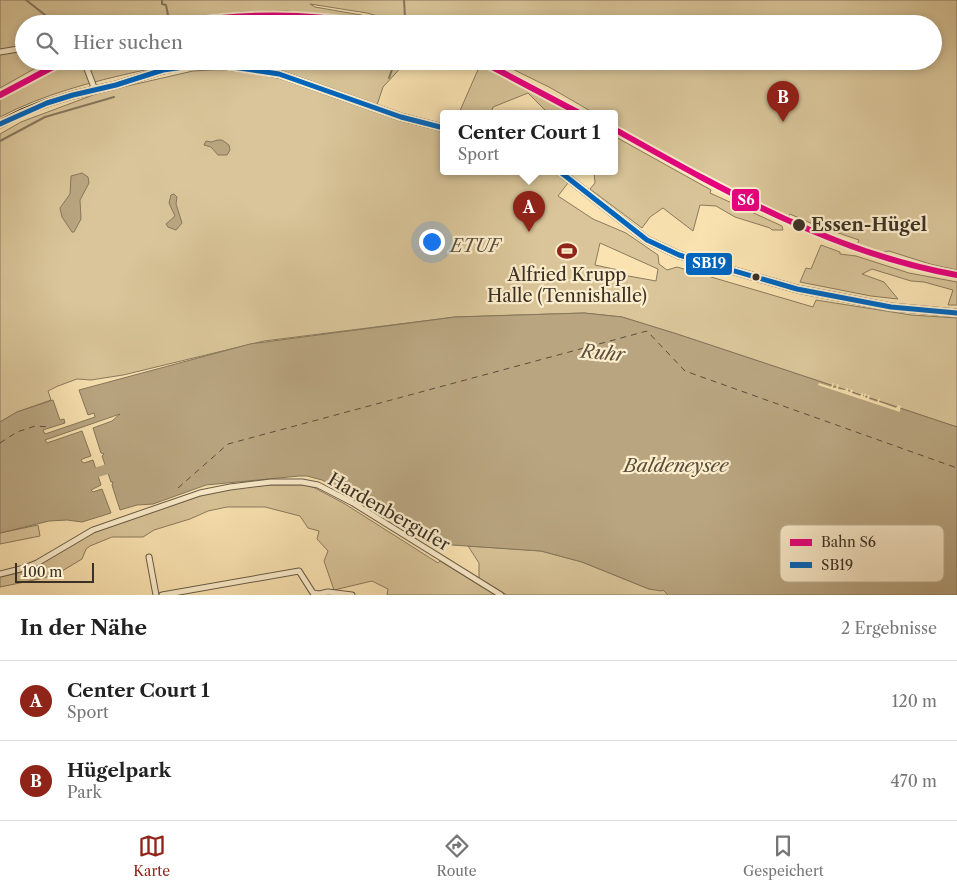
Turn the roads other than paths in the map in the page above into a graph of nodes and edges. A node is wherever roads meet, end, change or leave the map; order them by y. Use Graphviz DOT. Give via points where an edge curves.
graph roads {
  1 [pos="15,50"];
  2 [pos="0,52"];
  3 [pos="87,70"];
  4 [pos="165,70"];
  5 [pos="253,70"];
  6 [pos="95,90"];
  7 [pos="0,124"];
  8 [pos="440,127"];
  9 [pos="564,175"];
  10 [pos="957,313"];
  11 [pos="149,557"];
  12 [pos="470,567"];
  13 [pos="466,573"];
  14 [pos="0,574"];
  15 [pos="156,595"];
  16 [pos="162,595"];
  17 [pos="352,595"];
  18 [pos="501,595"];
  1 -- 2 [label="street"];
  3 -- 6 [label="street"];
  4 -- 6 [label="main road"];
  5 -- 8 [label="main road" via="279,74 401,117"];
  6 -- 7 [label="main road" via="47,103"];
  9 -- 10 [label="main road" via="634,230 668,251 791,288 891,307"];
  11 -- 15 [label="street"];
  12 -- 13 [label="street"];
  13 -- 14 [label="street, Hardenbergufer" via="318,485 271,482 200,493 93,530 37,563"];
  13 -- 18 [label="street, Hardenbergufer"];
  16 -- 17 [label="street" via="299,571 313,593"];
}
